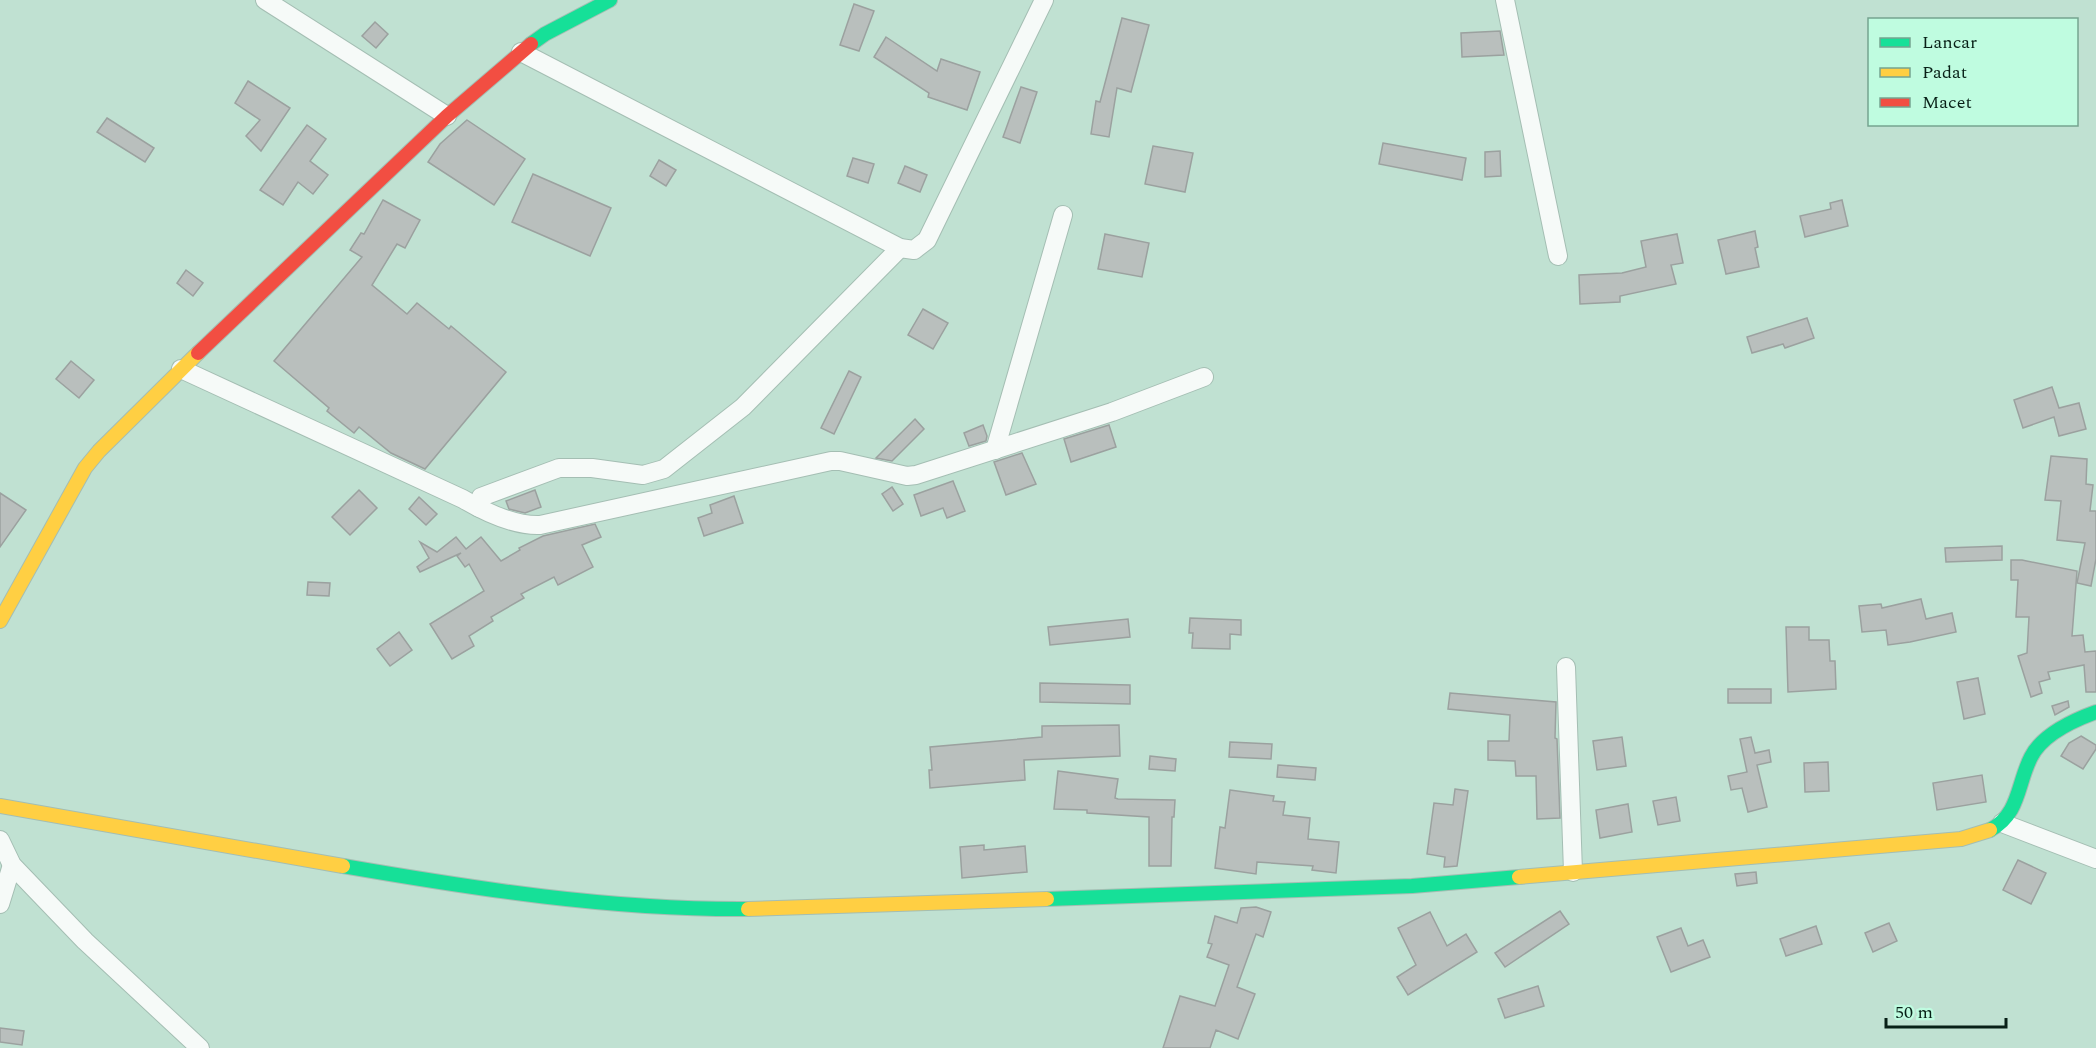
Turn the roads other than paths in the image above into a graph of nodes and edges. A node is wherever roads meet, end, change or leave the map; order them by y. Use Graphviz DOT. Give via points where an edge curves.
graph roads {
  1 [pos="264,0"];
  2 [pos="610,0"];
  3 [pos="1044,0"];
  4 [pos="1505,0"];
  5 [pos="521,52"];
  6 [pos="447,116"];
  7 [pos="1063,215"];
  8 [pos="900,248"];
  9 [pos="1558,256"];
  10 [pos="181,369"];
  11 [pos="1204,377"];
  12 [pos="995,450"];
  13 [pos="479,508"];
  14 [pos="0,621"];
  15 [pos="1566,667"];
  16 [pos="2096,712"];
  17 [pos="0,806"];
  18 [pos="2002,823"];
  19 [pos="0,840"];
  20 [pos="2096,859"];
  21 [pos="12,865"];
  22 [pos="1573,872"];
  23 [pos="0,904"];
  24 [pos="200,1048"];
  1 -- 6 [label="street"];
  2 -- 5 [label="street" via="545,34"];
  3 -- 8 [label="street" via="927,240 914,250"];
  4 -- 9 [label="street"];
  5 -- 6 [label="street"];
  5 -- 8 [label="street"];
  6 -- 10 [label="street"];
  7 -- 12 [label="street"];
  8 -- 13 [label="street" via="743,407 664,469 643,475 559,468 481,497"];
  10 -- 13 [label="street"];
  10 -- 14 [label="street" via="85,468"];
  11 -- 12 [label="street"];
  12 -- 13 [label="street" via="907,476 831,461 540,525 519,523"];
  15 -- 22 [label="street"];
  16 -- 18 [label="street" via="2051,737 2031,755 2015,809"];
  17 -- 22 [label="street" via="546,898 706,909 1412,886"];
  18 -- 20 [label="street"];
  18 -- 22 [label="street" via="1985,833 1961,839"];
  19 -- 21 [label="street"];
  21 -- 23 [label="street"];
  21 -- 24 [label="street" via="85,941"];
}
